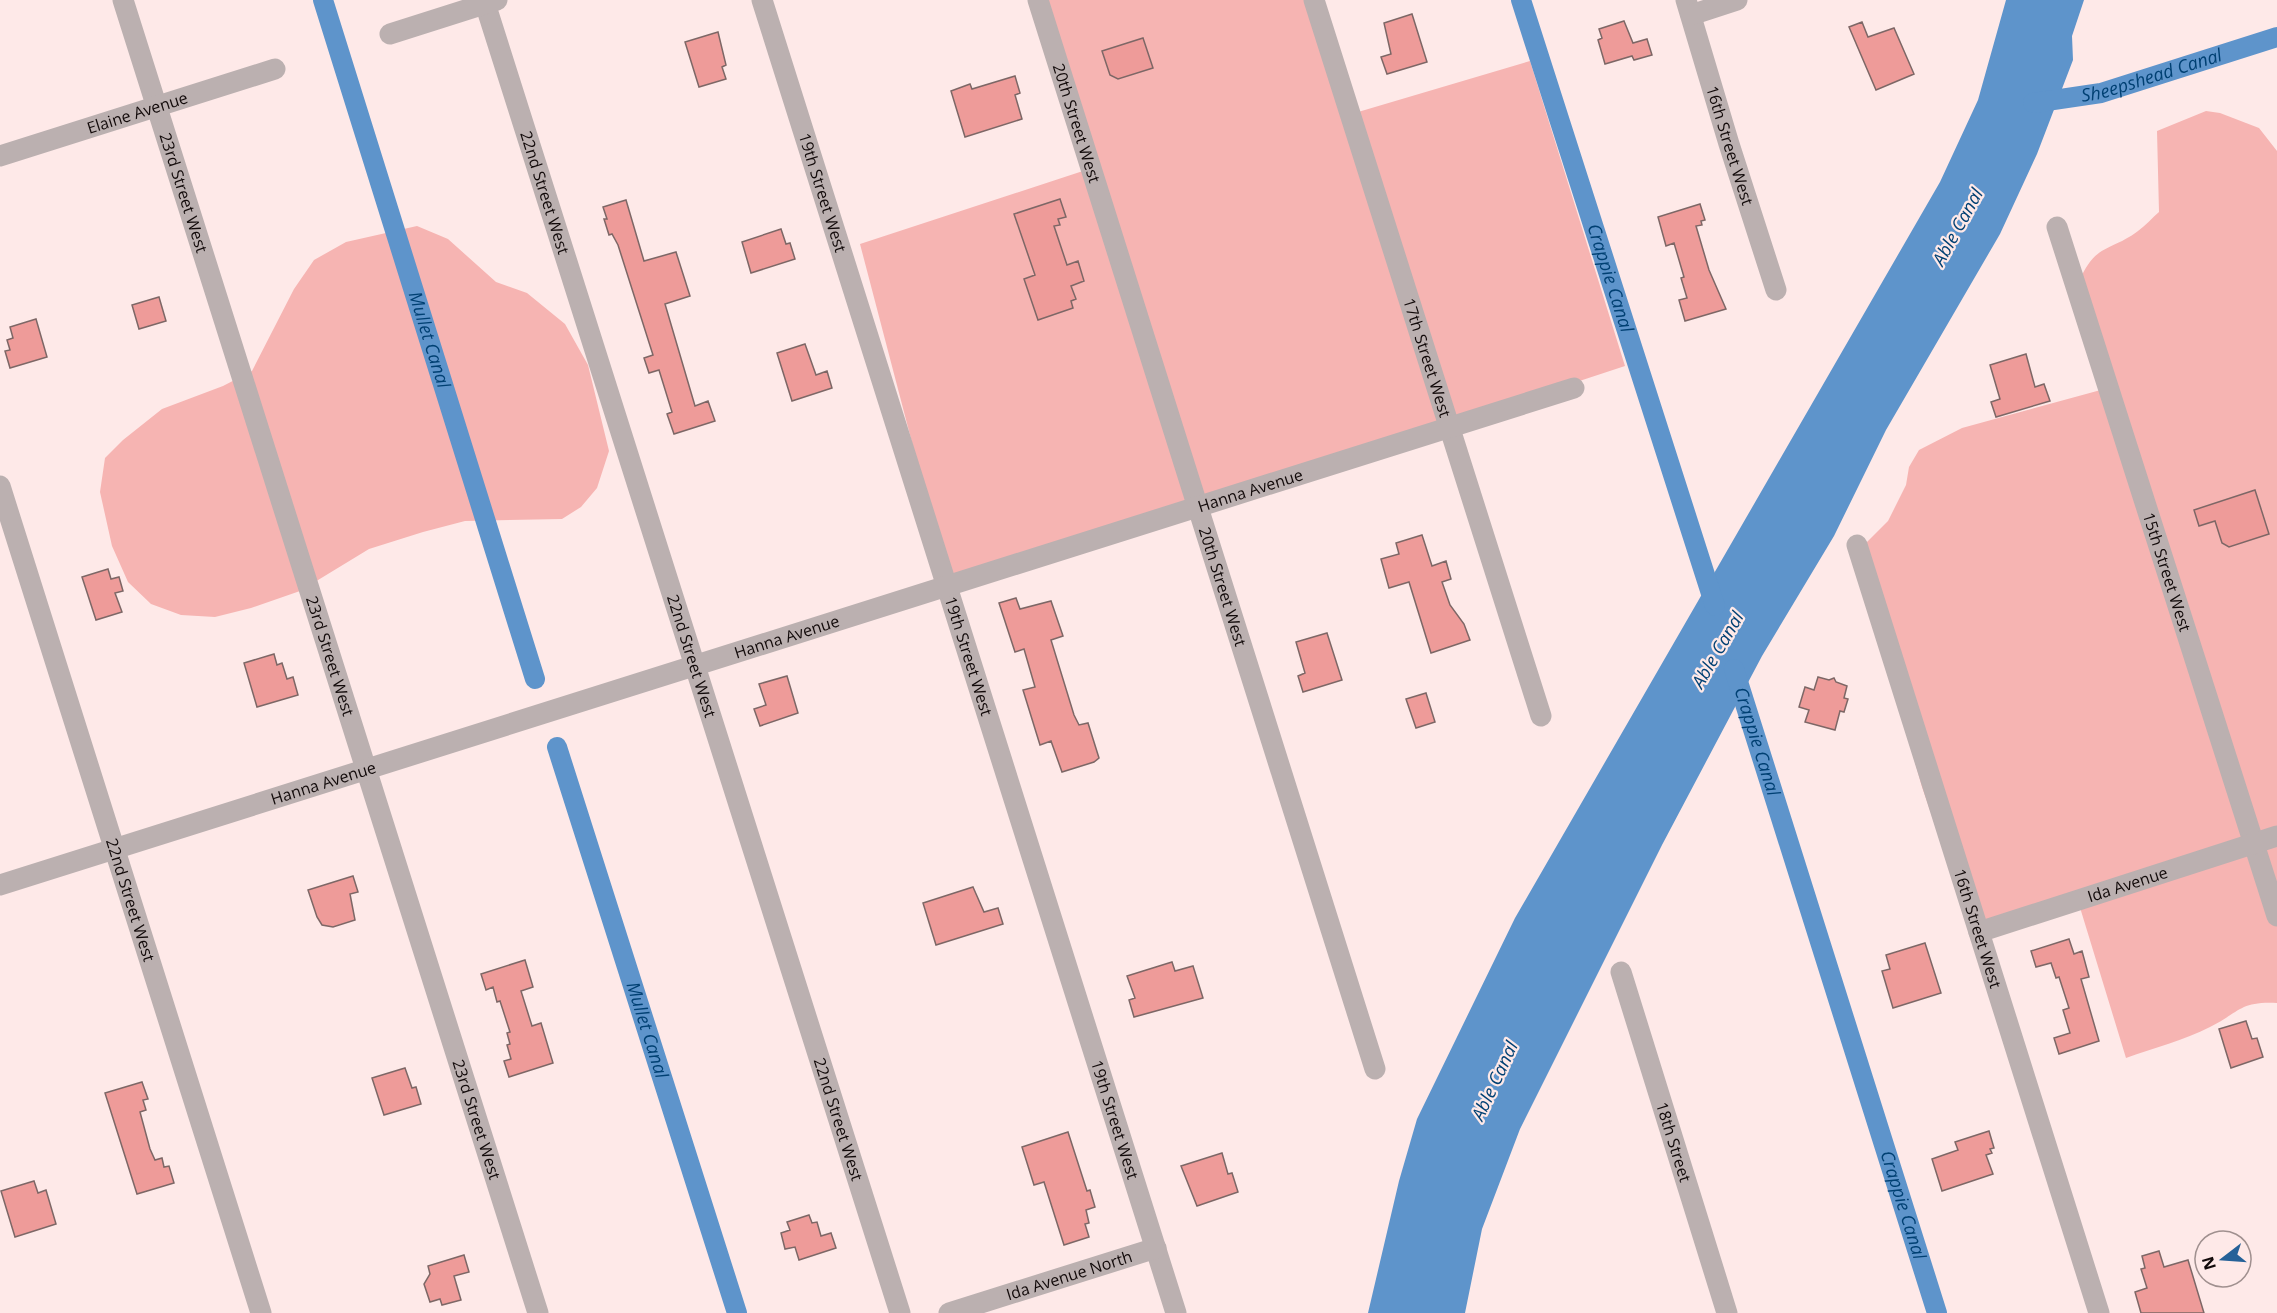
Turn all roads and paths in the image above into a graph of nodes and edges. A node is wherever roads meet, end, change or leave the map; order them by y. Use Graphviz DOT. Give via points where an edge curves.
graph roads {
  1 [pos="123,0"];
  2 [pos="762,0"];
  3 [pos="1038,0"];
  4 [pos="1314,0"];
  5 [pos="1737,0"];
  6 [pos="489,1"];
  7 [pos="1689,7"];
  8 [pos="390,34"];
  9 [pos="275,69"];
  10 [pos="156,107"];
  11 [pos="0,156"];
  12 [pos="2057,227"];
  13 [pos="1776,290"];
  14 [pos="1574,388"];
  15 [pos="1449,426"];
  16 [pos="0,486"];
  17 [pos="1198,507"];
  18 [pos="1857,545"];
  19 [pos="947,586"];
  20 [pos="696,667"];
  21 [pos="1541,716"];
  22 [pos="366,769"];
  23 [pos="2277,836"];
  24 [pos="2254,844"];
  25 [pos="115,849"];
  26 [pos="0,885"];
  27 [pos="2277,916"];
  28 [pos="1979,932"];
  29 [pos="1621,972"];
  30 [pos="1375,1069"];
  31 [pos="1156,1248"];
  32 [pos="261,1313"];
  33 [pos="538,1313"];
  34 [pos="900,1313"];
  35 [pos="950,1313"];
  36 [pos="1176,1313"];
  37 [pos="1727,1313"];
  38 [pos="2099,1313"];
  1 -- 10 [label="street, 23rd Street West"];
  2 -- 19 [label="street, 19th Street West"];
  3 -- 17 [label="street, 20th Street West"];
  4 -- 15 [label="street, 17th Street West"];
  5 -- 7 [label="street"];
  6 -- 8 [label="street"];
  6 -- 20 [label="street, 22nd Street West"];
  7 -- 13 [label="street, 16th Street West"];
  9 -- 10 [label="street, Elaine Avenue"];
  10 -- 11 [label="street, Elaine Avenue"];
  10 -- 22 [label="street, 23rd Street West"];
  12 -- 24 [label="street, 15th Street West"];
  14 -- 15 [label="street, Hanna Avenue"];
  15 -- 17 [label="street, Hanna Avenue"];
  15 -- 21 [label="street, 17th Street West"];
  16 -- 25 [label="street, 22nd Street West"];
  17 -- 19 [label="street, Hanna Avenue"];
  17 -- 30 [label="street, 20th Street West"];
  18 -- 28 [label="street, 16th Street West"];
  19 -- 20 [label="street, Hanna Avenue"];
  19 -- 31 [label="street, 19th Street West"];
  20 -- 22 [label="street, Hanna Avenue"];
  20 -- 34 [label="street, 22nd Street West"];
  22 -- 25 [label="street, Hanna Avenue"];
  22 -- 33 [label="street, 23rd Street West"];
  23 -- 24 [label="street, Ida Avenue"];
  24 -- 27 [label="street, 15th Street West"];
  24 -- 28 [label="street, Ida Avenue"];
  25 -- 26 [label="street, Hanna Avenue"];
  25 -- 32 [label="street, 22nd Street West"];
  28 -- 38 [label="street, 16th Street West"];
  29 -- 37 [label="street, 18th Street"];
  31 -- 35 [label="street, Ida Avenue North"];
  31 -- 36 [label="street, 19th Street West"];
}
